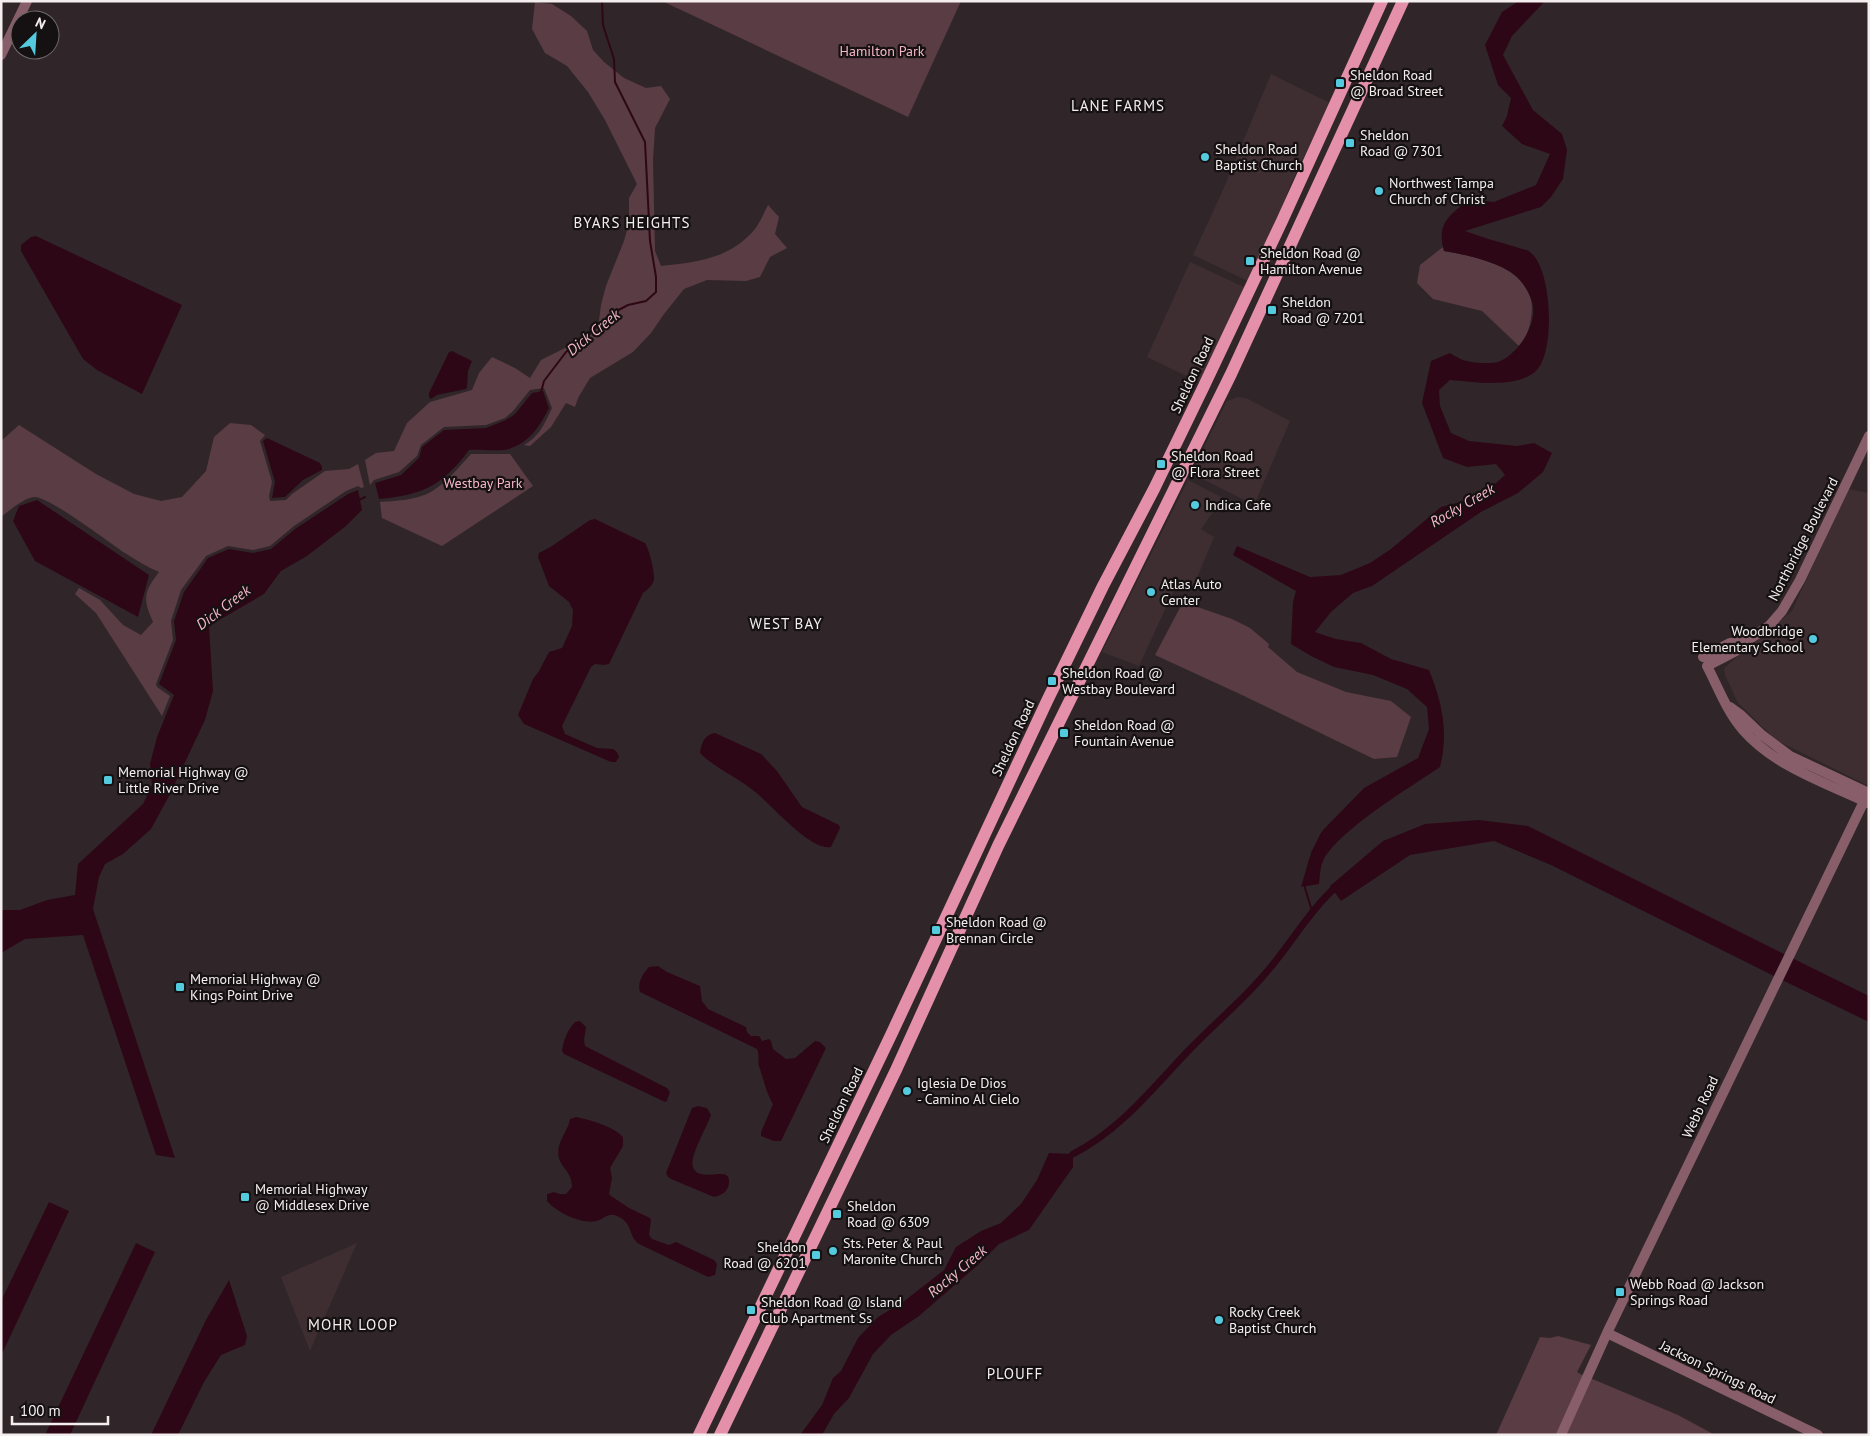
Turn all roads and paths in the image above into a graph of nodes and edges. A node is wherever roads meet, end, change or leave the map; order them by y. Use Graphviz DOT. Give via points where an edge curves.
graph roads {
  1 [pos="28,1"];
  2 [pos="1382,1"];
  3 [pos="1403,1"];
  4 [pos="1,55"];
  5 [pos="1289,204"];
  6 [pos="1306,211"];
  7 [pos="1869,436"];
  8 [pos="1867,798"];
  9 [pos="1607,1333"];
  10 [pos="699,1435"];
  11 [pos="720,1435"];
  12 [pos="1561,1435"];
  13 [pos="1818,1435"];
  1 -- 4 [label="street"];
  2 -- 5 [label="main road, Sheldon Road"];
  3 -- 6 [label="main road"];
  5 -- 6 [label="main road"];
  5 -- 10 [label="main road, Sheldon Road" via="1154,489 1046,701 891,1036"];
  6 -- 11 [label="main road" via="1231,374 998,846 901,1060"];
  7 -- 8 [label="street, Northbridge Boulevard" via="1782,611 1769,626 1736,651 1705,662 1742,729 1756,743 1786,764"];
  8 -- 9 [label="street, Webb Road"];
  9 -- 12 [label="street, Webb Road"];
  9 -- 13 [label="street, Jackson Springs Road"];
}
